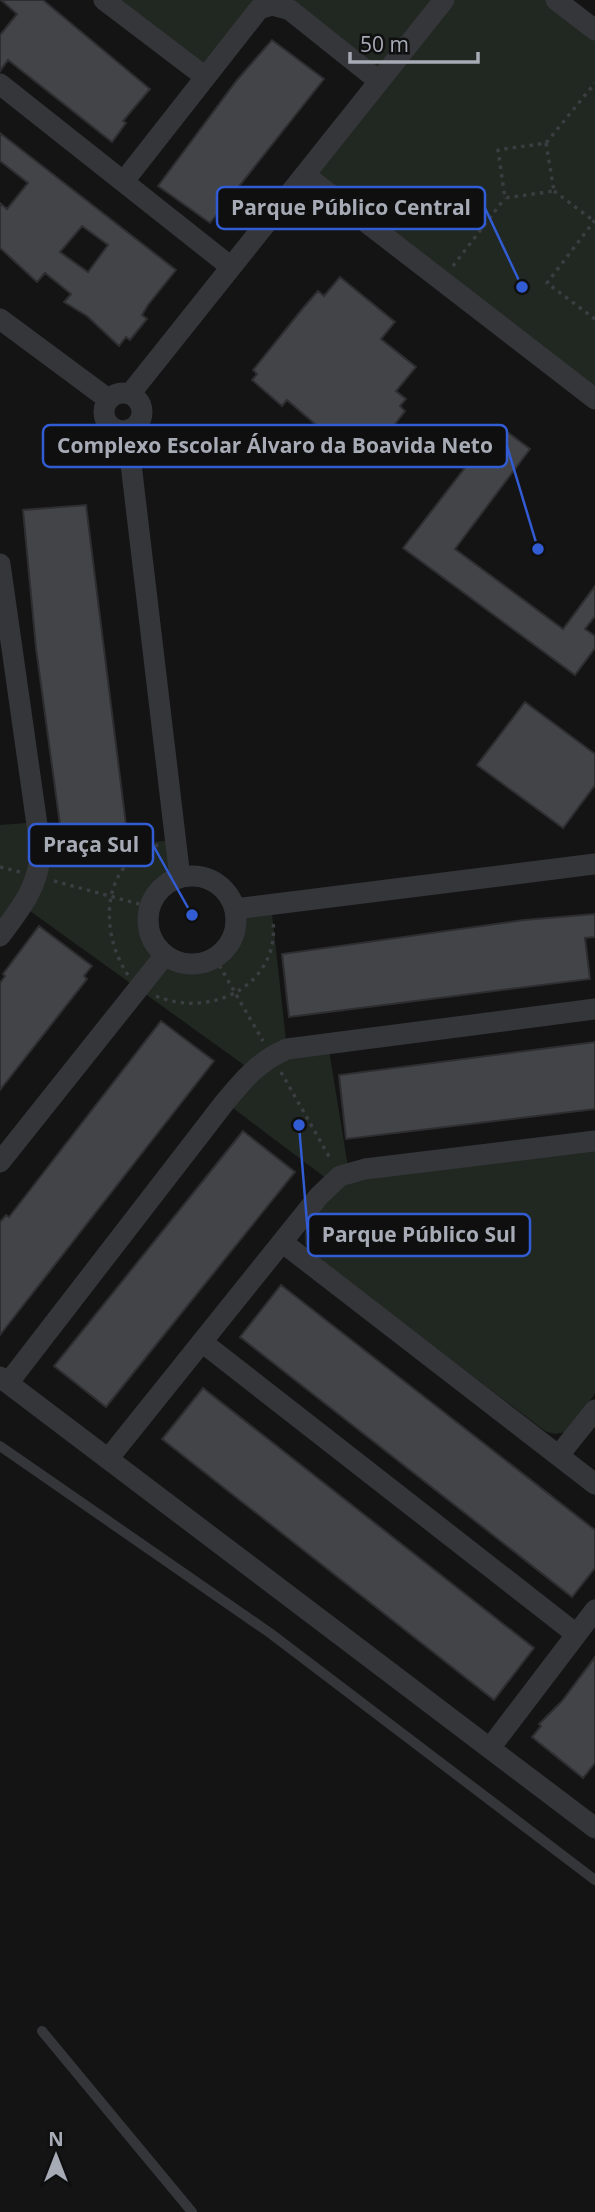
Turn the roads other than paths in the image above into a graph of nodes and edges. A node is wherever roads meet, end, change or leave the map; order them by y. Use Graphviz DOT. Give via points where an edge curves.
graph roads {
  1 [pos="103,0"];
  2 [pos="444,0"];
  3 [pos="556,0"];
  4 [pos="595,30"];
  5 [pos="204,76"];
  6 [pos="379,81"];
  7 [pos="0,84"];
  8 [pos="305,175"];
  9 [pos="124,181"];
  10 [pos="232,267"];
  11 [pos="0,319"];
  12 [pos="130,394"];
  13 [pos="108,399"];
  14 [pos="595,399"];
  15 [pos="127,430"];
  16 [pos="0,564"];
  17 [pos="595,864"];
  18 [pos="180,878"];
  19 [pos="235,909"];
  20 [pos="0,936"];
  21 [pos="165,955"];
  22 [pos="595,1009"];
  23 [pos="595,1141"];
  24 [pos="0,1162"];
  25 [pos="282,1242"];
  26 [pos="202,1342"];
  27 [pos="4,1380"];
  28 [pos="595,1410"];
  29 [pos="0,1446"];
  30 [pos="559,1455"];
  31 [pos="108,1459"];
  32 [pos="595,1483"];
  33 [pos="595,1610"];
  34 [pos="576,1634"];
  35 [pos="490,1748"];
  36 [pos="594,1825"];
  37 [pos="595,1880"];
  38 [pos="42,2031"];
  39 [pos="192,2212"];
  1 -- 5 [label="street"];
  2 -- 6 [label="street"];
  3 -- 4 [label="street"];
  5 -- 6 [label="street" via="259,9 272,5 290,10"];
  5 -- 9 [label="street"];
  6 -- 8 [label="street"];
  7 -- 9 [label="street"];
  8 -- 10 [label="street"];
  8 -- 14 [label="street"];
  9 -- 10 [label="street"];
  10 -- 12 [label="street"];
  11 -- 13 [label="street"];
  12 -- 13 [label="street" via="118,393"];
  12 -- 15 [label="street" via="139,401 142,413 137,424"];
  13 -- 15 [label="street" via="103,410 106,421 115,429"];
  15 -- 18 [label="street"];
  16 -- 20 [label="street" via="41,853 38,877"];
  17 -- 19 [label="street"];
  18 -- 19 [label="street" via="194,876 219,884"];
  18 -- 21 [label="street" via="157,894 150,906 150,933"];
  19 -- 21 [label="street" via="234,937 215,958 189,964"];
  21 -- 24 [label="street"];
  22 -- 27 [label="street" via="287,1049 272,1056 251,1070"];
  23 -- 25 [label="street" via="349,1173 331,1182"];
  25 -- 26 [label="street"];
  25 -- 30 [label="street"];
  26 -- 31 [label="street"];
  26 -- 34 [label="street"];
  27 -- 31 [label="street"];
  28 -- 30 [label="street"];
  29 -- 37 [label="lane" via="270,1633"];
  30 -- 32 [label="street"];
  31 -- 35 [label="street"];
  33 -- 34 [label="street"];
  34 -- 35 [label="street"];
  35 -- 36 [label="street"];
  38 -- 39 [label="lane"];
}
